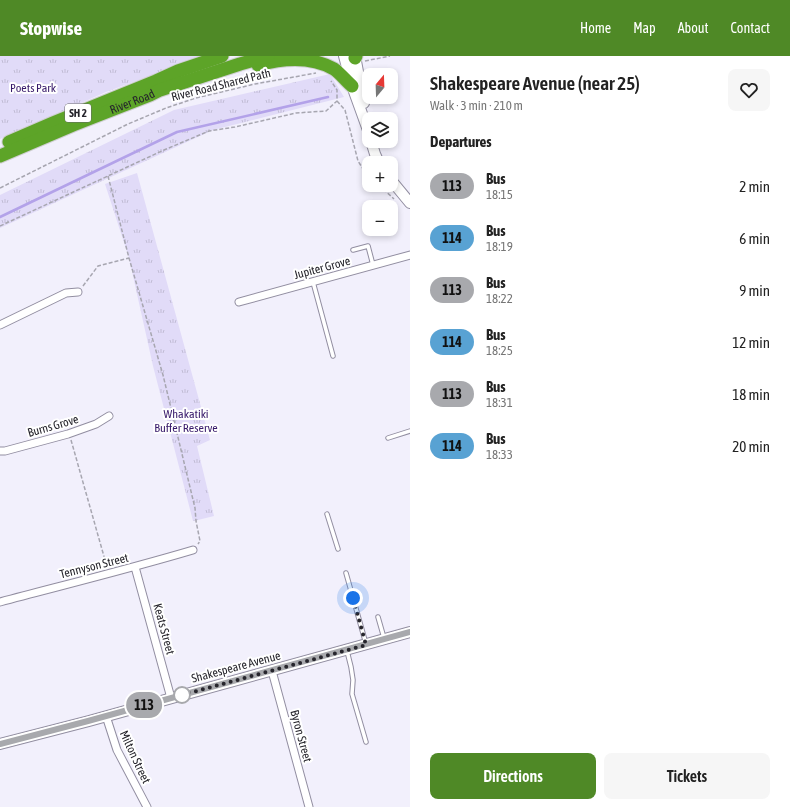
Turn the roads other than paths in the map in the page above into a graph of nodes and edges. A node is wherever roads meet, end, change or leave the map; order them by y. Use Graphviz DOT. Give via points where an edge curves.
graph roads {
  1 [pos="222,56"];
  2 [pos="242,56"];
  3 [pos="268,56"];
  4 [pos="354,58"];
  5 [pos="156,82"];
  6 [pos="352,86"];
  7 [pos="150,95"];
  8 [pos="365,112"];
  9 [pos="362,113"];
  10 [pos="0,146"];
  11 [pos="0,156"];
  12 [pos="398,188"];
  13 [pos="410,203"];
  14 [pos="353,250"];
  15 [pos="410,255"];
  16 [pos="373,265"];
  17 [pos="313,282"];
  18 [pos="78,292"];
  19 [pos="239,302"];
  20 [pos="0,325"];
  21 [pos="334,356"];
  22 [pos="109,416"];
  23 [pos="410,431"];
  24 [pos="388,438"];
  25 [pos="0,451"];
  26 [pos="327,514"];
  27 [pos="338,549"];
  28 [pos="193,550"];
  29 [pos="135,567"];
  30 [pos="346,573"];
  31 [pos="0,602"];
  32 [pos="378,617"];
  33 [pos="410,632"];
  34 [pos="384,639"];
  35 [pos="366,645"];
  36 [pos="347,650"];
  37 [pos="272,670"];
  38 [pos="171,698"];
  39 [pos="106,716"];
  40 [pos="366,742"];
  41 [pos="0,744"];
  42 [pos="147,807"];
  43 [pos="309,807"];
  1 -- 5 [label="highway, River Road / SH 2" via="178,71"];
  2 -- 5 [label="highway"];
  3 -- 7 [label="highway, River Road / SH 2"];
  4 -- 6 [label="street"];
  4 -- 8 [label="street"];
  5 -- 10 [label="highway, River Road / SH 2"];
  6 -- 7 [label="highway" via="325,63 297,57 227,73 161,94"];
  6 -- 9 [label="street"];
  7 -- 11 [label="highway, River Road / SH 2"];
  12 -- 13 [label="street"];
  14 -- 16 [label="lane" via="368,246"];
  15 -- 16 [label="street, Jupiter Grove"];
  16 -- 17 [label="street, Jupiter Grove"];
  17 -- 19 [label="street, Jupiter Grove"];
  17 -- 21 [label="lane"];
  18 -- 20 [label="street" via="66,293"];
  22 -- 25 [label="street, Burns Grove" via="96,424 68,434"];
  23 -- 24 [label="lane"];
  26 -- 27 [label="lane"];
  28 -- 29 [label="street, Tennyson Street"];
  29 -- 31 [label="street, Tennyson Street"];
  29 -- 38 [label="street, Keats Street"];
  30 -- 35 [label="lane"];
  32 -- 34 [label="lane"];
  33 -- 34 [label="street, Shakespeare Avenue"];
  34 -- 35 [label="street, Shakespeare Avenue"];
  35 -- 36 [label="street, Shakespeare Avenue"];
  36 -- 37 [label="street, Shakespeare Avenue"];
  36 -- 40 [label="lane" via="353,680 352,694"];
  37 -- 38 [label="street, Shakespeare Avenue"];
  37 -- 43 [label="street, Byron Street"];
  38 -- 39 [label="street, Shakespeare Avenue"];
  39 -- 41 [label="street, Shakespeare Avenue"];
  39 -- 42 [label="street, Milton Street" via="117,750"];
}
